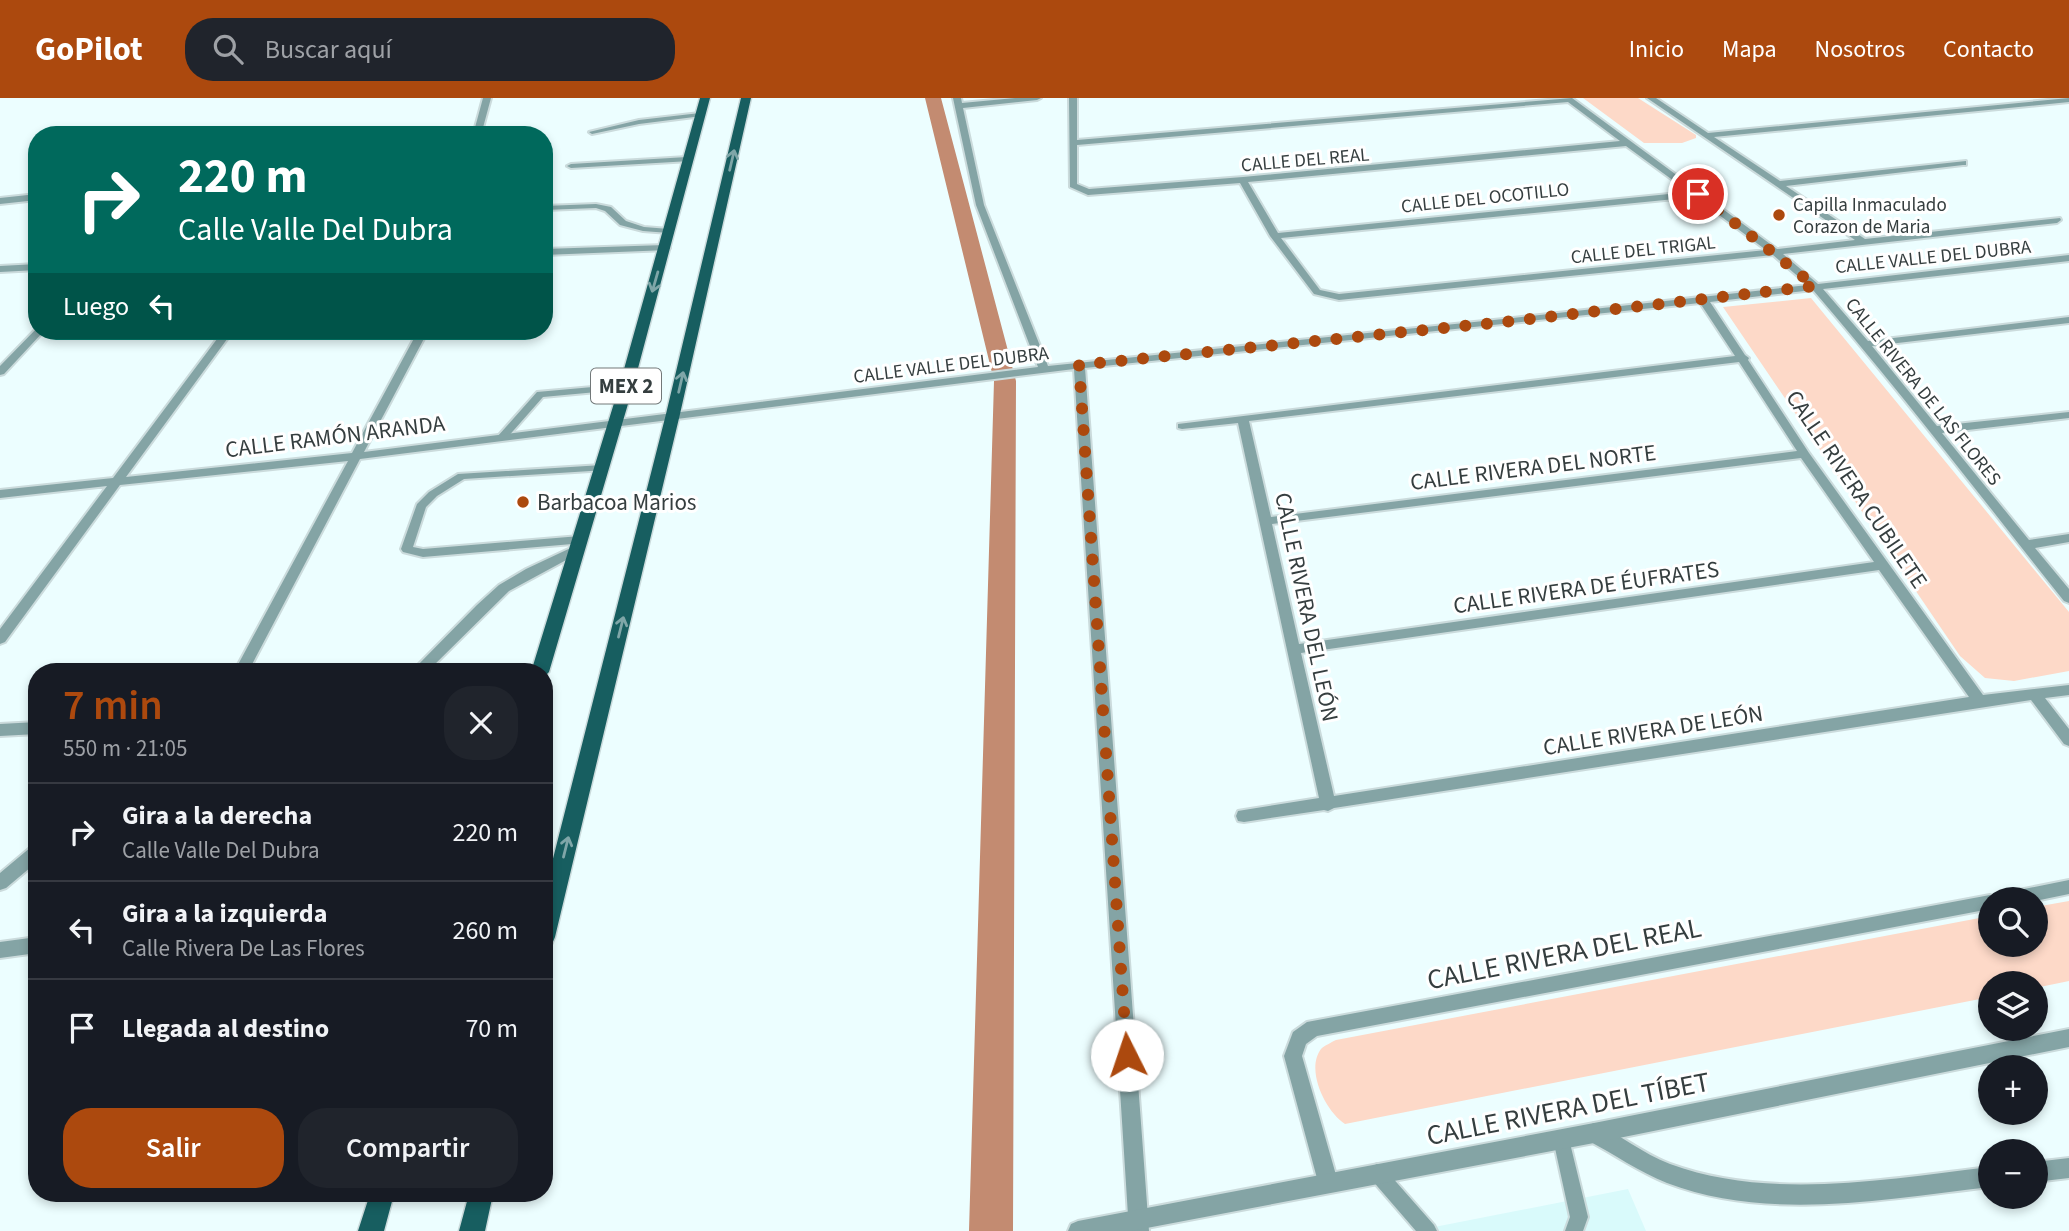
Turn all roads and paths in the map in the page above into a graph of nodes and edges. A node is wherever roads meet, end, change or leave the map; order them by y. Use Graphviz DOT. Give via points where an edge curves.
graph roads {
  1 [pos="487,98"];
  2 [pos="705,98"];
  3 [pos="746,98"];
  4 [pos="1037,98"];
  5 [pos="1073,98"];
  6 [pos="1651,98"];
  7 [pos="1568,99"];
  8 [pos="2069,100"];
  9 [pos="958,102"];
  10 [pos="700,115"];
  11 [pos="479,126"];
  12 [pos="592,131"];
  13 [pos="1707,135"];
  14 [pos="1073,143"];
  15 [pos="1628,144"];
  16 [pos="687,159"];
  17 [pos="1963,163"];
  18 [pos="571,166"];
  19 [pos="1243,180"];
  20 [pos="1778,184"];
  21 [pos="1698,194"];
  22 [pos="28,198"];
  23 [pos="0,201"];
  24 [pos="553,208"];
  25 [pos="2057,220"];
  26 [pos="669,230"];
  27 [pos="1275,236"];
  28 [pos="1862,241"];
  29 [pos="665,248"];
  30 [pos="553,252"];
  31 [pos="1775,253"];
  32 [pos="2069,258"];
  33 [pos="28,267"];
  34 [pos="0,268"];
  35 [pos="1815,286"];
  36 [pos="1703,299"];
  37 [pos="2069,320"];
  38 [pos="30,340"];
  39 [pos="221,340"];
  40 [pos="418,340"];
  41 [pos="1865,344"];
  42 [pos="1744,358"];
  43 [pos="1079,365"];
  44 [pos="1044,370"];
  45 [pos="0,372"];
  46 [pos="626,387"];
  47 [pos="673,414"];
  48 [pos="2069,415"];
  49 [pos="1243,420"];
  50 [pos="615,423"];
  51 [pos="1182,426"];
  52 [pos="1935,430"];
  53 [pos="502,437"];
  54 [pos="1804,454"];
  55 [pos="358,456"];
  56 [pos="602,468"];
  57 [pos="115,481"];
  58 [pos="0,494"];
  59 [pos="1268,521"];
  60 [pos="2069,538"];
  61 [pos="578,545"];
  62 [pos="2025,545"];
  63 [pos="1881,565"];
  64 [pos="2069,598"];
  65 [pos="0,639"];
  66 [pos="1296,649"];
  67 [pos="246,663"];
  68 [pos="428,663"];
  69 [pos="543,663"];
  70 [pos="2069,690"];
  71 [pos="2035,695"];
  72 [pos="1979,701"];
  73 [pos="28,728"];
  74 [pos="0,730"];
  75 [pos="2069,740"];
  76 [pos="1328,805"];
  77 [pos="1244,816"];
  78 [pos="28,860"];
  79 [pos="0,883"];
  80 [pos="2069,887"];
  81 [pos="2048,891"];
  82 [pos="553,901"];
  83 [pos="1978,904"];
  84 [pos="28,946"];
  85 [pos="0,950"];
  86 [pos="2069,1038"];
  87 [pos="1594,1133"];
  88 [pos="1561,1139"];
  89 [pos="2069,1168"];
  90 [pos="2048,1170"];
  91 [pos="1377,1173"];
  92 [pos="1978,1178"];
  93 [pos="1328,1182"];
  94 [pos="380,1202"];
  95 [pos="479,1202"];
  96 [pos="1139,1226"];
  97 [pos="371,1231"];
  98 [pos="472,1231"];
  99 [pos="1078,1231"];
  100 [pos="1429,1231"];
  101 [pos="1574,1231"];
  1 -- 11 [label="street"];
  2 -- 10 [label="main road, MEX 2"];
  47 -- 3 [label="main road, MEX 2, one-way"];
  4 -- 9 [label="street"];
  5 -- 14 [label="street, CALLE DEL REAL"];
  6 -- 13 [label="street"];
  7 -- 14 [label="street"];
  7 -- 15 [label="street, CALLE RIVERA DE LAS FLORES"];
  8 -- 13 [label="street"];
  9 -- 44 [label="street" via="980,205"];
  10 -- 12 [label="lane"];
  10 -- 16 [label="main road, MEX 2"];
  13 -- 20 [label="street"];
  14 -- 19 [label="street, CALLE DEL REAL" via="1073,185 1081,190 1098,193"];
  15 -- 19 [label="street, CALLE DEL REAL"];
  15 -- 21 [label="street, CALLE RIVERA DE LAS FLORES"];
  16 -- 18 [label="lane"];
  16 -- 26 [label="main road, MEX 2"];
  17 -- 20 [label="street"];
  19 -- 27 [label="street"];
  20 -- 28 [label="street"];
  21 -- 27 [label="street, CALLE DEL OCOTILLO"];
  21 -- 31 [label="street, CALLE RIVERA DE LAS FLORES"];
  22 -- 23 [label="street"];
  24 -- 26 [label="lane" via="596,206 608,209 623,223"];
  25 -- 28 [label="street, CALLE DEL TRIGAL"];
  26 -- 29 [label="main road, MEX 2"];
  27 -- 31 [label="street, CALLE DEL TRIGAL" via="1317,292 1339,298"];
  28 -- 31 [label="street, CALLE DEL TRIGAL"];
  29 -- 30 [label="street"];
  29 -- 46 [label="main road, MEX 2, one-way"];
  31 -- 35 [label="street, CALLE RIVERA DE LAS FLORES"];
  32 -- 35 [label="street, CALLE VALLE DEL DUBRA"];
  33 -- 34 [label="street"];
  35 -- 36 [label="street, CALLE VALLE DEL DUBRA"];
  35 -- 41 [label="street, CALLE RIVERA DE LAS FLORES"];
  36 -- 42 [label="street, CALLE RIVERA CUBILETE"];
  36 -- 43 [label="street, CALLE VALLE DEL DUBRA"];
  37 -- 41 [label="street"];
  38 -- 45 [label="street"];
  39 -- 57 [label="street"];
  40 -- 55 [label="street"];
  41 -- 52 [label="street, CALLE RIVERA DE LAS FLORES"];
  42 -- 49 [label="street"];
  42 -- 54 [label="street, CALLE RIVERA CUBILETE"];
  43 -- 44 [label="street, CALLE VALLE DEL DUBRA"];
  43 -- 96 [label="street"];
  44 -- 47 [label="street, CALLE VALLE DEL DUBRA"];
  46 -- 50 [label="main road, MEX 2"];
  46 -- 53 [label="lane" via="540,394"];
  47 -- 50 [label="street, CALLE RAMÓN ARANDA"];
  82 -- 47 [label="main road, MEX 2, one-way"];
  48 -- 52 [label="street"];
  49 -- 51 [label="street"];
  49 -- 59 [label="street, CALLE RIVERA DEL LEÓN"];
  50 -- 53 [label="street, CALLE RAMÓN ARANDA"];
  50 -- 56 [label="main road, MEX 2"];
  52 -- 62 [label="street, CALLE RIVERA DE LAS FLORES"];
  53 -- 55 [label="street, CALLE RAMÓN ARANDA"];
  54 -- 59 [label="street, CALLE RIVERA DEL NORTE"];
  54 -- 63 [label="street, CALLE RIVERA CUBILETE"];
  55 -- 57 [label="street, CALLE RAMÓN ARANDA"];
  55 -- 67 [label="street"];
  56 -- 61 [label="main road, MEX 2"];
  56 -- 61 [label="lane" via="462,476 421,506 407,548 424,554"];
  57 -- 58 [label="street, CALLE RAMÓN ARANDA"];
  57 -- 65 [label="street"];
  59 -- 66 [label="street, CALLE RIVERA DEL LEÓN"];
  60 -- 62 [label="street"];
  61 -- 68 [label="street" via="506,587"];
  61 -- 69 [label="main road, MEX 2"];
  62 -- 64 [label="street, CALLE RIVERA DE LAS FLORES"];
  63 -- 66 [label="street, CALLE RIVERA DE ÉUFRATES"];
  63 -- 72 [label="street, CALLE RIVERA CUBILETE"];
  66 -- 76 [label="street, CALLE RIVERA DEL LEÓN"];
  70 -- 71 [label="street, CALLE RIVERA DE LEÓN"];
  71 -- 72 [label="street, CALLE RIVERA DE LEÓN"];
  71 -- 75 [label="street"];
  72 -- 76 [label="street, CALLE RIVERA DE LEÓN"];
  73 -- 74 [label="street"];
  76 -- 77 [label="street, CALLE RIVERA DE LEÓN"];
  78 -- 79 [label="street"];
  80 -- 81 [label="street"];
  83 -- 93 [label="street, CALLE RIVERA DEL REAL" via="1313,1028 1299,1038 1293,1056"];
  84 -- 85 [label="street"];
  86 -- 87 [label="street, CALLE RIVERA DEL TÍBET"];
  87 -- 88 [label="street, CALLE RIVERA DEL TÍBET"];
  87 -- 92 [label="street" via="1668,1173 1726,1189 1776,1195 1832,1195"];
  88 -- 91 [label="street, CALLE RIVERA DEL TÍBET"];
  88 -- 101 [label="lane" via="1579,1217"];
  89 -- 90 [label="street"];
  91 -- 93 [label="street, CALLE RIVERA DEL TÍBET"];
  91 -- 100 [label="lane"];
  93 -- 96 [label="street, CALLE RIVERA DEL TÍBET"];
  94 -- 97 [label="main road"];
  95 -- 98 [label="main road"];
  96 -- 99 [label="street, CALLE RIVERA DEL TÍBET"];
}
